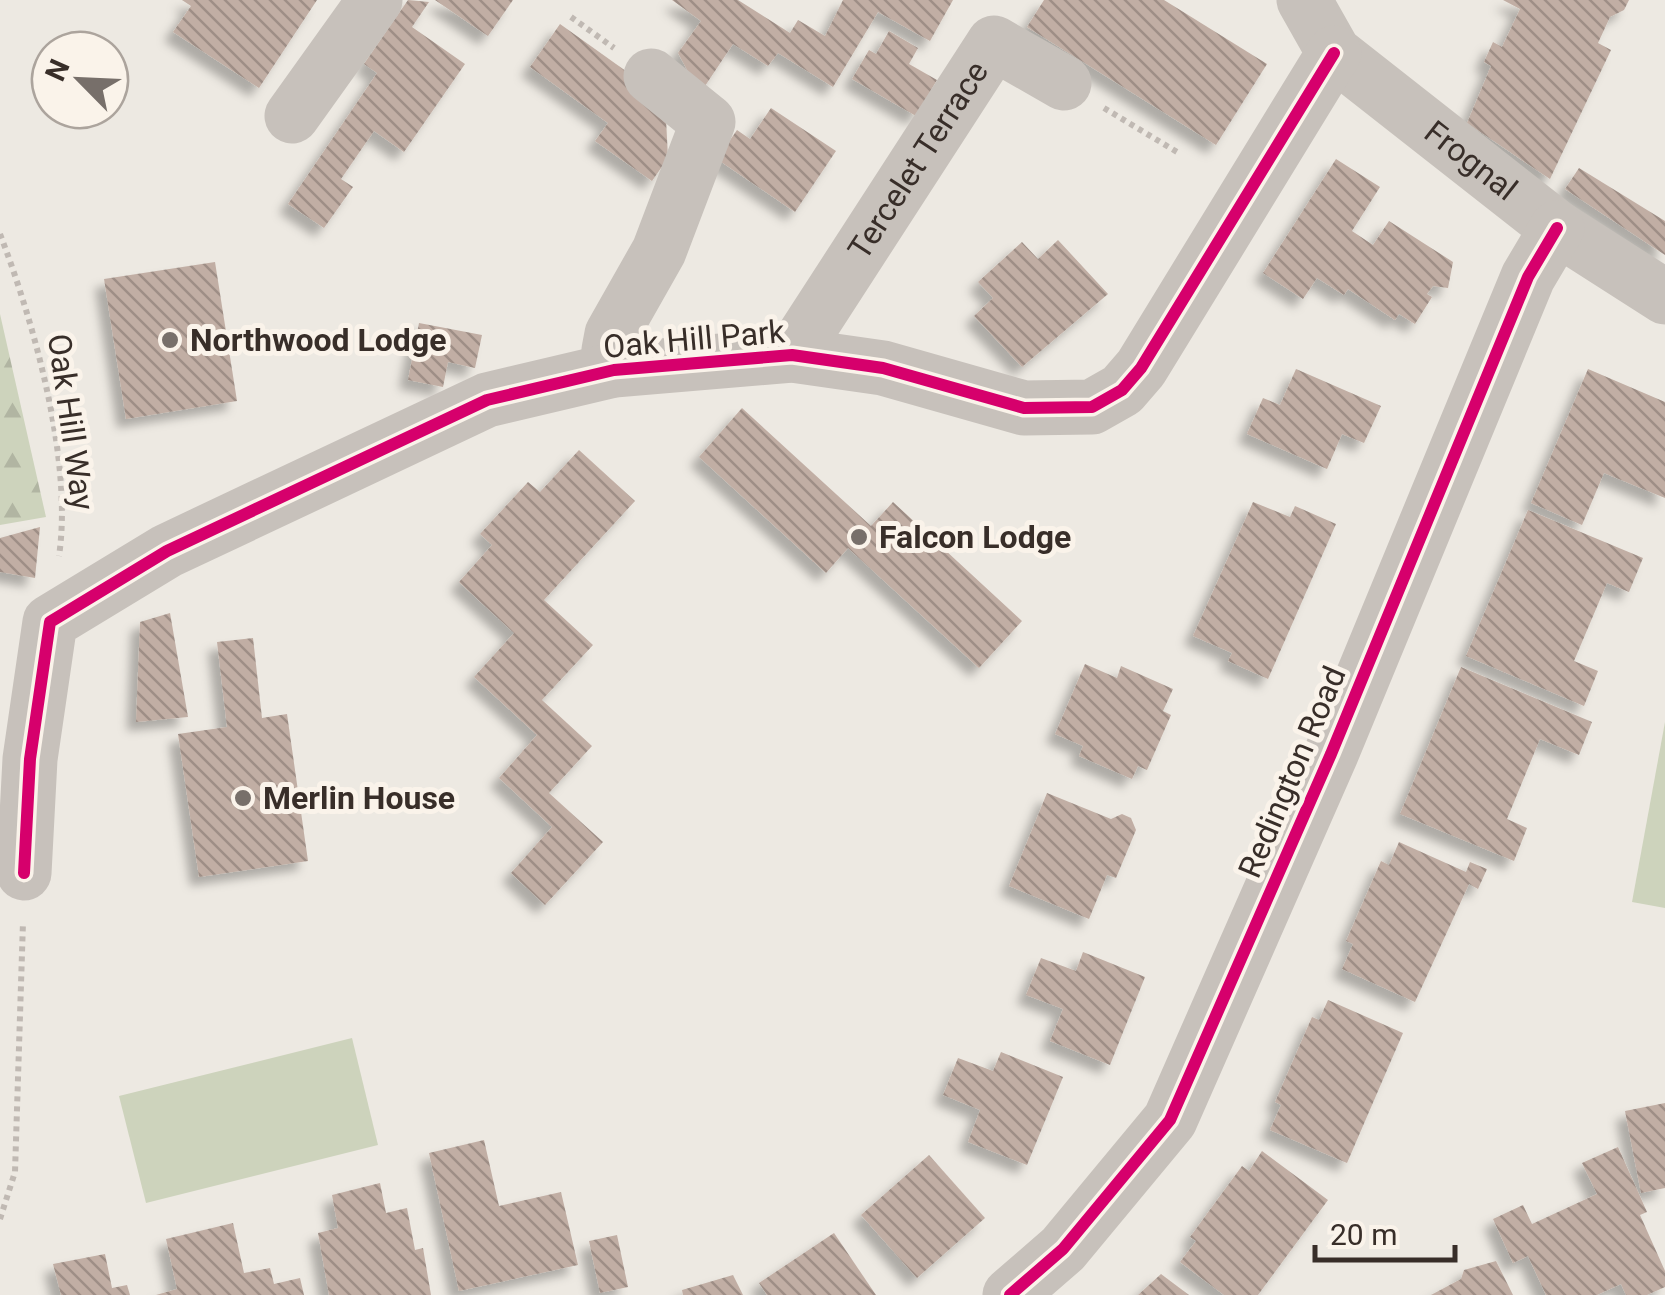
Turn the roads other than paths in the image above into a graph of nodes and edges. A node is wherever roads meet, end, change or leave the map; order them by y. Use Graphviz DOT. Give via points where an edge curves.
graph roads {
  1 [pos="375,0"];
  2 [pos="1304,0"];
  3 [pos="1334,53"];
  4 [pos="652,76"];
  5 [pos="1064,84"];
  6 [pos="292,116"];
  7 [pos="1557,228"];
  8 [pos="1665,297"];
  9 [pos="792,356"];
  10 [pos="614,370"];
  11 [pos="24,873"];
  12 [pos="1010,1295"];
  1 -- 6 [label="street"];
  2 -- 3 [label="street, Frognal"];
  3 -- 7 [label="street, Frognal"];
  3 -- 9 [label="street, Oak Hill Park" via="1142,368 1122,390 1092,407 1024,408 883,368"];
  4 -- 10 [label="street" via="708,122 659,251 612,334"];
  5 -- 9 [label="street, Tercelet Terrace" via="994,43"];
  7 -- 8 [label="street, Frognal"];
  7 -- 12 [label="street, Redington Road" via="1528,277 1331,754 1170,1120 1063,1249"];
  9 -- 10 [label="street, Oak Hill Park"];
  10 -- 11 [label="street, Oak Hill Park" via="486,400 167,551 50,622 30,758"];
}
